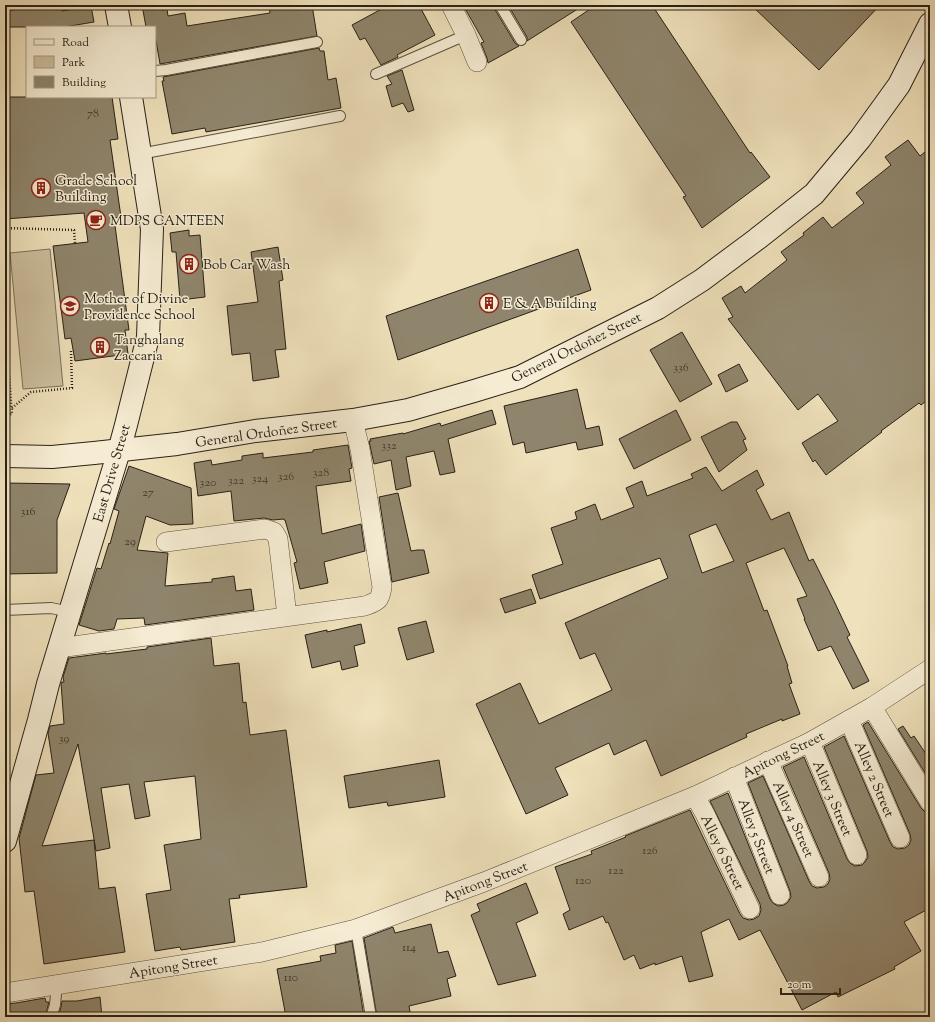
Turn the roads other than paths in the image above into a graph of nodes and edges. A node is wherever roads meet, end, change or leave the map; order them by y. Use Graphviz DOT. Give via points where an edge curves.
graph roads {
  1 [pos="116,5"];
  2 [pos="451,5"];
  3 [pos="500,5"];
  4 [pos="930,24"];
  5 [pos="120,26"];
  6 [pos="466,36"];
  7 [pos="521,40"];
  8 [pos="317,42"];
  9 [pos="477,62"];
  10 [pos="156,71"];
  11 [pos="376,74"];
  12 [pos="131,98"];
  13 [pos="340,116"];
  14 [pos="140,154"];
  15 [pos="353,420"];
  16 [pos="119,451"];
  17 [pos="5,456"];
  18 [pos="166,542"];
  19 [pos="5,610"];
  20 [pos="70,612"];
  21 [pos="287,616"];
  22 [pos="59,648"];
  23 [pos="930,669"];
  24 [pos="872,707"];
  25 [pos="849,720"];
  26 [pos="810,742"];
  27 [pos="768,761"];
  28 [pos="734,777"];
  29 [pos="695,796"];
  30 [pos="930,802"];
  31 [pos="900,838"];
  32 [pos="5,841"];
  33 [pos="857,855"];
  34 [pos="819,877"];
  35 [pos="780,895"];
  36 [pos="750,909"];
  37 [pos="356,929"];
  38 [pos="57,984"];
  39 [pos="5,992"];
  40 [pos="51,1017"];
  41 [pos="371,1017"];
  1 -- 5 [label="main road"];
  2 -- 6 [label="street"];
  3 -- 7 [label="lane"];
  4 -- 15 [label="main road, General Ordoñez Street" via="899,84 860,139 814,194 702,280 658,308 520,377 408,410"];
  6 -- 9 [label="street"];
  6 -- 11 [label="lane"];
  8 -- 10 [label="lane"];
  12 -- 14 [label="main road, East Drive Street"];
  13 -- 14 [label="lane"];
  14 -- 16 [label="main road, East Drive Street" via="152,229 148,337"];
  15 -- 16 [label="main road, General Ordoñez Street"];
  15 -- 21 [label="street" via="379,564 381,597 365,606"];
  16 -- 17 [label="main road, General Ordoñez Street" via="52,457"];
  16 -- 20 [label="main road, East Drive Street"];
  18 -- 21 [label="street" via="265,529 274,532 278,539"];
  19 -- 20 [label="lane" via="51,608"];
  20 -- 22 [label="main road, East Drive Street"];
  21 -- 22 [label="street"];
  22 -- 32 [label="main road, East Drive Street"];
  23 -- 24 [label="street, Apitong Street"];
  24 -- 25 [label="street, Apitong Street"];
  24 -- 30 [label="street"];
  25 -- 26 [label="street, Apitong Street"];
  25 -- 31 [label="street, Alley 2 Street"];
  26 -- 27 [label="street, Apitong Street"];
  26 -- 33 [label="street, Alley 3 Street"];
  27 -- 28 [label="street, Apitong Street"];
  27 -- 34 [label="street, Alley 4 Street"];
  28 -- 29 [label="street, Apitong Street"];
  28 -- 35 [label="street, Alley 5 Street"];
  29 -- 36 [label="street, Alley 6 Street"];
  29 -- 37 [label="street, Apitong Street" via="484,882"];
  37 -- 38 [label="street, Apitong Street" via="262,952"];
  37 -- 41 [label="lane"];
  38 -- 39 [label="street, Apitong Street"];
  38 -- 40 [label="lane"];
}
